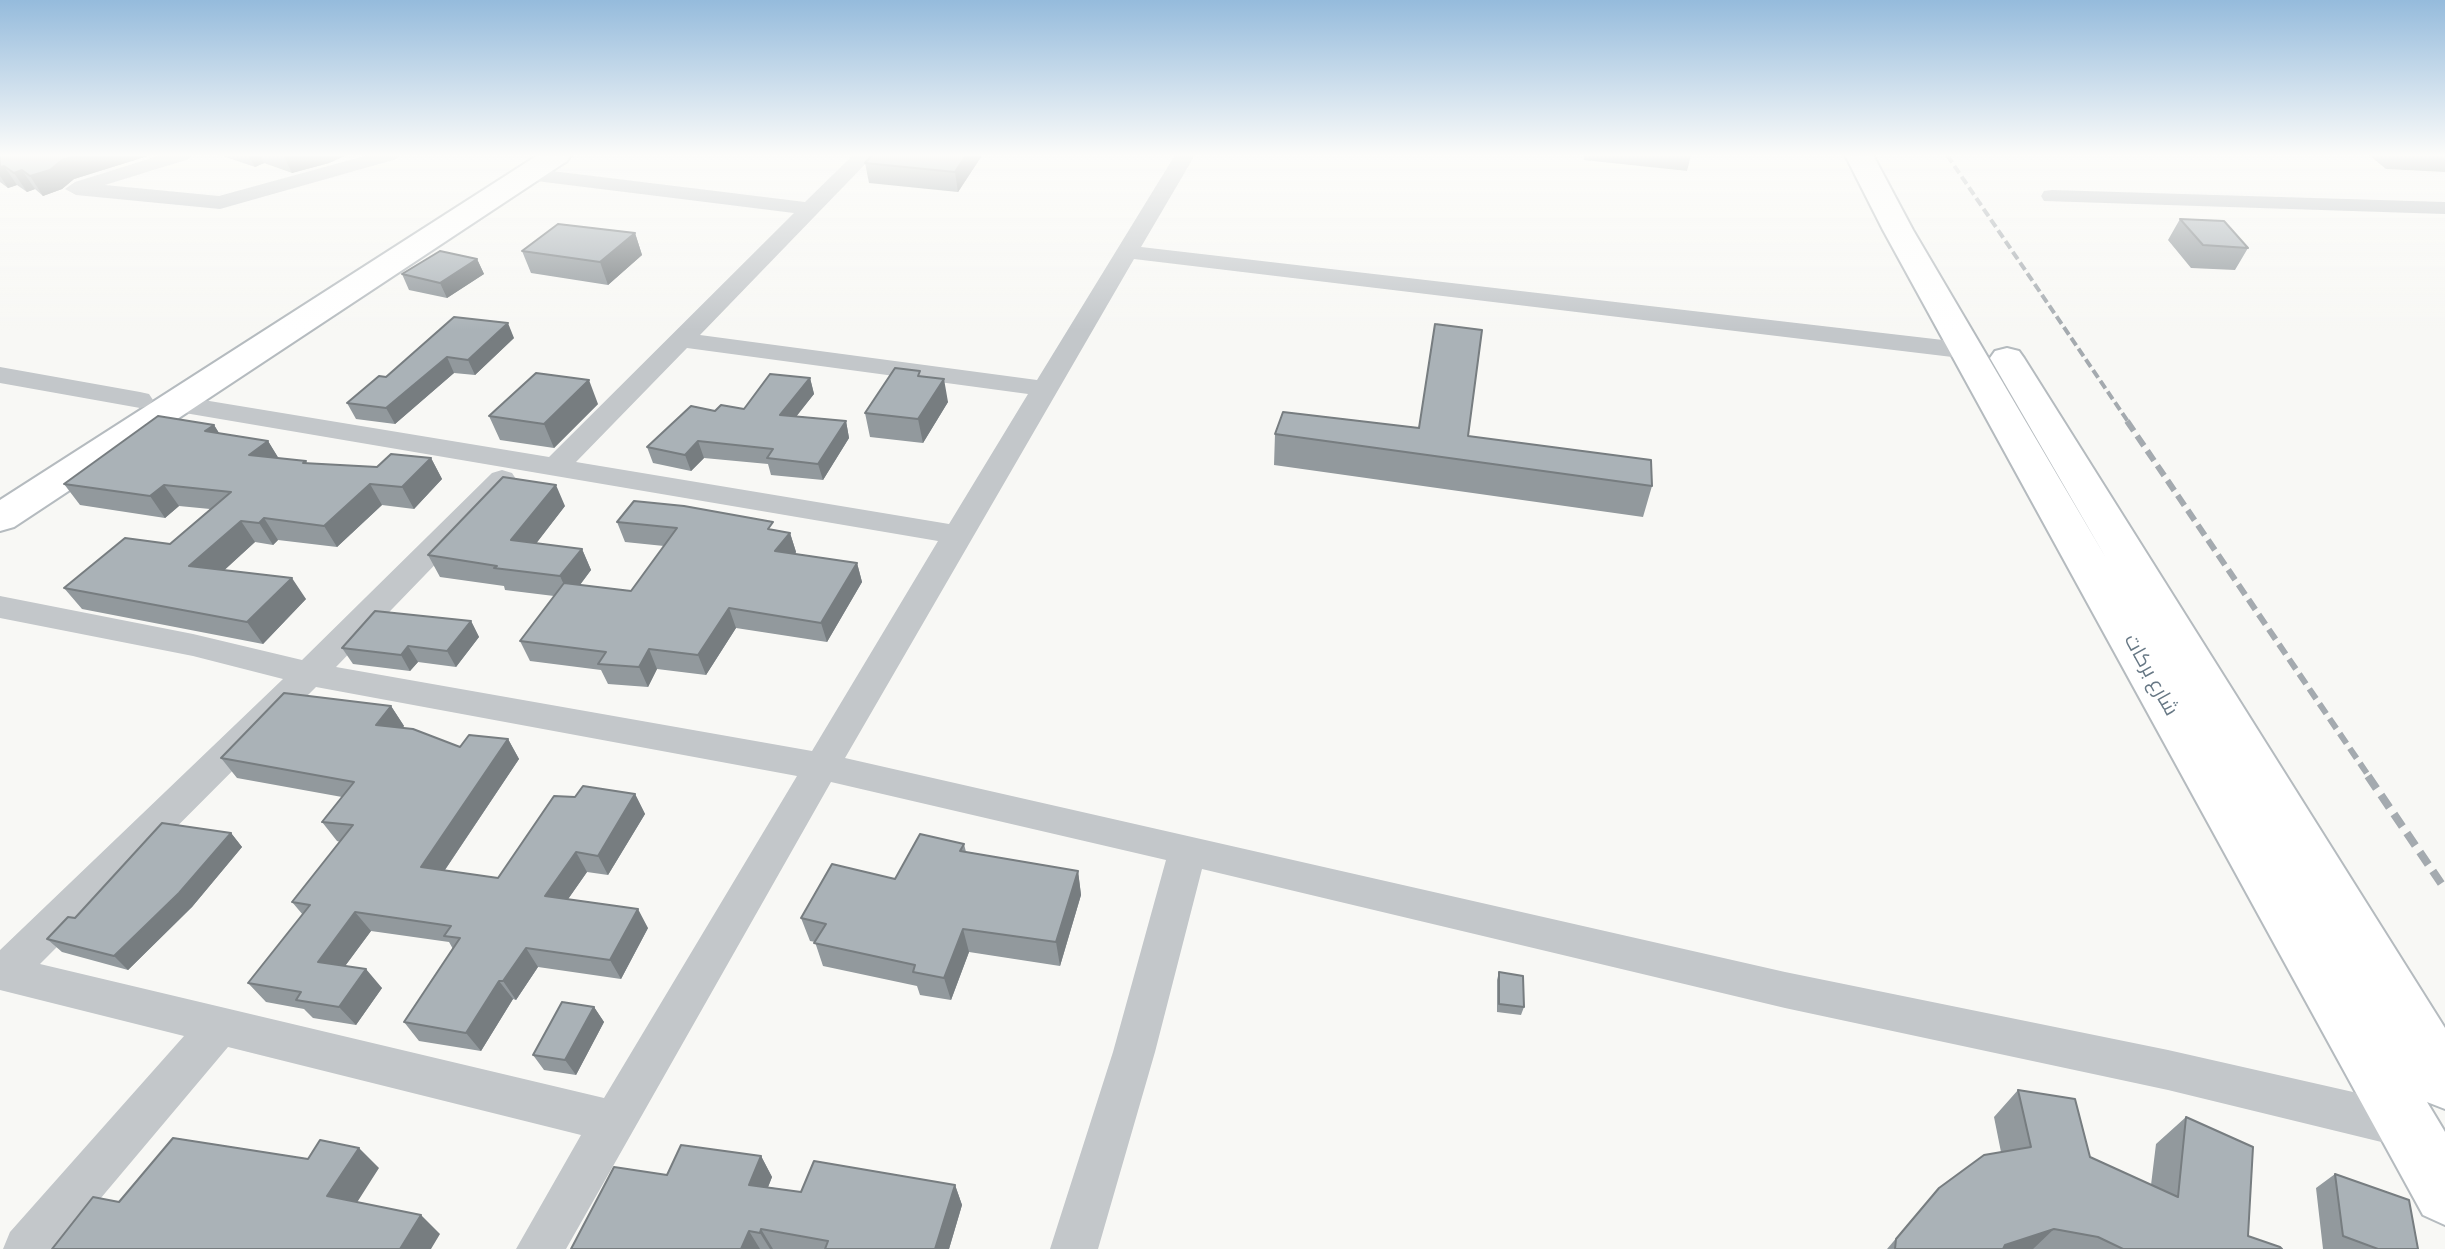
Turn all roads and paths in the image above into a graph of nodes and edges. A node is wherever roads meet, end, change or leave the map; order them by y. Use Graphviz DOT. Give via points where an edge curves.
graph roads {
  1 [pos="451,213"];
  2 [pos="807,213"];
  3 [pos="1151,213"];
  4 [pos="1889,213"];
  5 [pos="1920,213"];
  6 [pos="1128,252"];
  7 [pos="682,340"];
  8 [pos="1969,351"];
  9 [pos="0,375"];
  10 [pos="1046,389"];
  11 [pos="157,401"];
  12 [pos="518,463"];
  13 [pos="554,468"];
  14 [pos="0,489"];
  15 [pos="0,518"];
  16 [pos="957,535"];
  17 [pos="0,607"];
  18 [pos="309,674"];
  19 [pos="824,767"];
  20 [pos="1188,850"];
  21 [pos="2,972"];
  22 [pos="219,1027"];
  23 [pos="2445,1081"];
  24 [pos="613,1122"];
  25 [pos="2406,1126"];
  26 [pos="2445,1193"];
  27 [pos="27,1249"];
  28 [pos="540,1249"];
  29 [pos="1074,1249"];
  1 -- 11 [label="main road"];
  2 -- 7 [label="street"];
  3 -- 6 [label="street"];
  4 -- 8 [label="main road, شارع بركات"];
  5 -- 23 [label="main road, شارع بركات"];
  6 -- 8 [label="street"];
  6 -- 10 [label="street"];
  7 -- 10 [label="street"];
  7 -- 13 [label="street"];
  8 -- 25 [label="main road, شارع بركات"];
  9 -- 11 [label="street"];
  10 -- 16 [label="street"];
  11 -- 12 [label="street"];
  11 -- 14 [label="main road"];
  11 -- 15 [label="main road"];
  12 -- 13 [label="street"];
  12 -- 18 [label="street"];
  13 -- 16 [label="street"];
  16 -- 19 [label="street"];
  17 -- 18 [label="street"];
  18 -- 19 [label="street"];
  18 -- 21 [label="street"];
  19 -- 20 [label="street"];
  19 -- 24 [label="street"];
  20 -- 25 [label="street" via="1785,990"];
  20 -- 29 [label="street"];
  21 -- 22 [label="street"];
  22 -- 24 [label="street"];
  22 -- 27 [label="street"];
  24 -- 28 [label="street"];
  25 -- 26 [label="main road, شارع بركات"];
}
